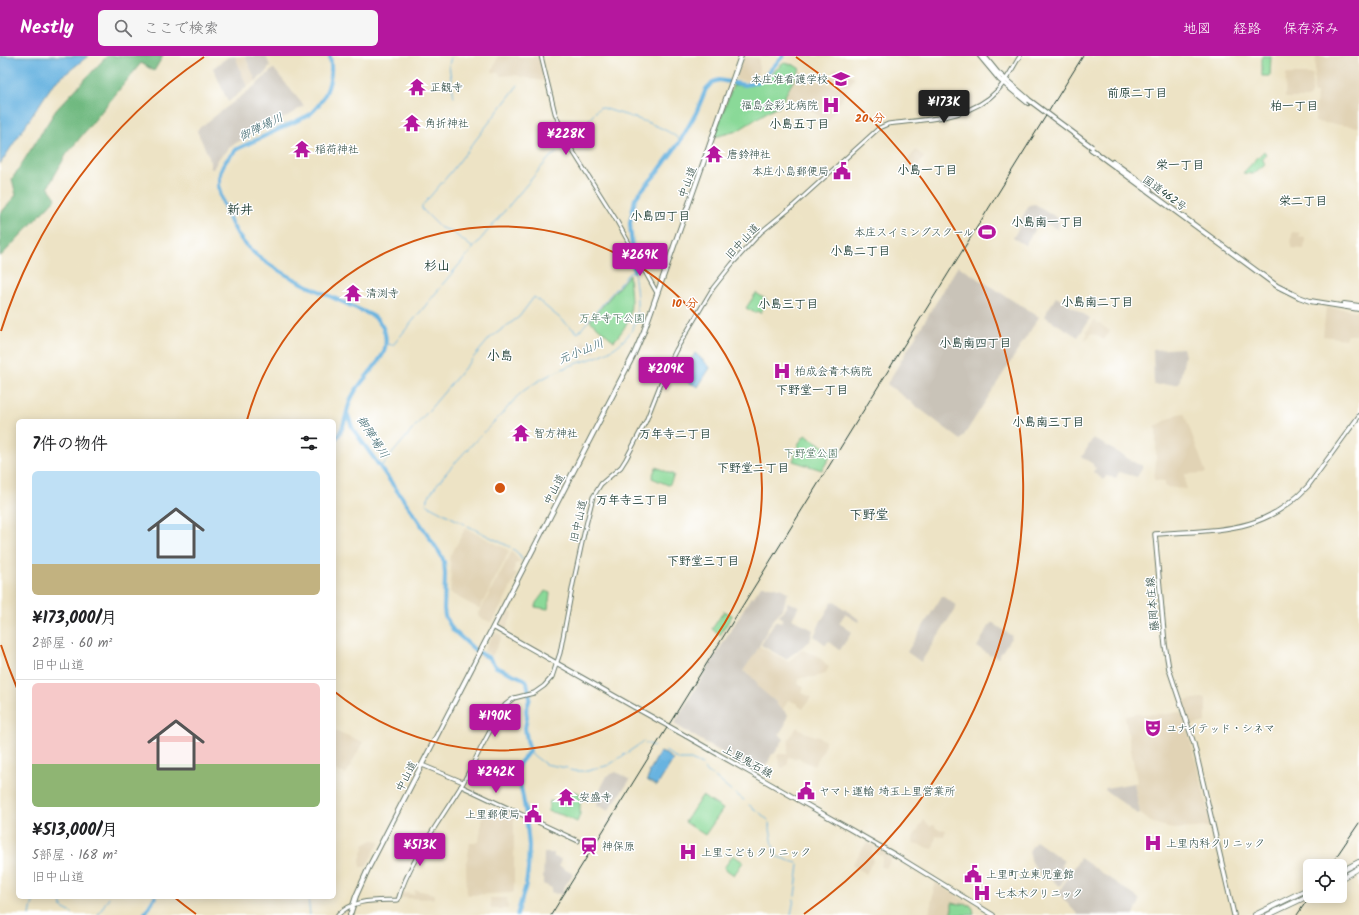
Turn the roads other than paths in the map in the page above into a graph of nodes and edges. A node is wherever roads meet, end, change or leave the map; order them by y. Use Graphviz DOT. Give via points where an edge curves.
graph roads {
  1 [pos="541,56"];
  2 [pos="741,56"];
  3 [pos="980,56"];
  4 [pos="984,56"];
  5 [pos="1020,56"];
  6 [pos="1004,82"];
  7 [pos="1092,148"];
  8 [pos="658,294"];
  9 [pos="1359,306"];
  10 [pos="1359,309"];
  11 [pos="1359,416"];
  12 [pos="493,627"];
  13 [pos="558,664"];
  14 [pos="422,764"];
  15 [pos="463,782"];
  16 [pos="460,786"];
  17 [pos="578,841"];
  18 [pos="1359,862"];
  19 [pos="1347,868"];
  20 [pos="1359,868"];
  21 [pos="1347,875"];
  22 [pos="1303,891"];
  23 [pos="1303,898"];
  24 [pos="353,904"];
  25 [pos="338,915"];
  26 [pos="350,915"];
  27 [pos="993,915"];
  28 [pos="1234,915"];
  29 [pos="1254,915"];
  30 [pos="1268,915"];
  1 -- 8 [label="main road" via="555,113 566,142 628,240"];
  2 -- 8 [label="highway, 中山道"];
  3 -- 6 [label="highway, 国道462号"];
  4 -- 6 [label="highway, 国道462号"];
  5 -- 6 [label="main road, 旧中山道"];
  6 -- 7 [label="highway, 国道462号, bridge"];
  6 -- 13 [label="main road, 旧中山道" via="986,101 963,112 888,124 879,128 794,206 761,232 720,278 676,350 626,460 601,484 593,497"];
  7 -- 9 [label="highway, 国道462号" via="1288,289 1315,299"];
  7 -- 10 [label="highway, 国道462号" via="1277,286 1299,297"];
  8 -- 12 [label="highway, 中山道" via="634,354"];
  11 -- 28 [label="main road, 藤岡本庄線" via="1308,486 1282,510 1238,527 1156,534 1169,669 1194,744"];
  12 -- 13 [label="main road, 上里鬼石線"];
  12 -- 14 [label="highway, 中山道"];
  13 -- 15 [label="main road, 旧中山道" via="552,677 540,689 530,695 514,698 505,705"];
  13 -- 27 [label="main road, 上里鬼石線, bridge" via="902,859"];
  14 -- 15 [label="main road"];
  14 -- 24 [label="highway, 中山道" via="369,867"];
  15 -- 16 [label="main road, 旧中山道"];
  16 -- 17 [label="main road"];
  16 -- 24 [label="main road, 旧中山道" via="413,864 398,900 364,901"];
  18 -- 19 [label="highway"];
  20 -- 21 [label="highway"];
  22 -- 29 [label="highway"];
  23 -- 30 [label="highway"];
  24 -- 25 [label="main road, 旧中山道"];
  24 -- 26 [label="highway, 中山道"];
}
